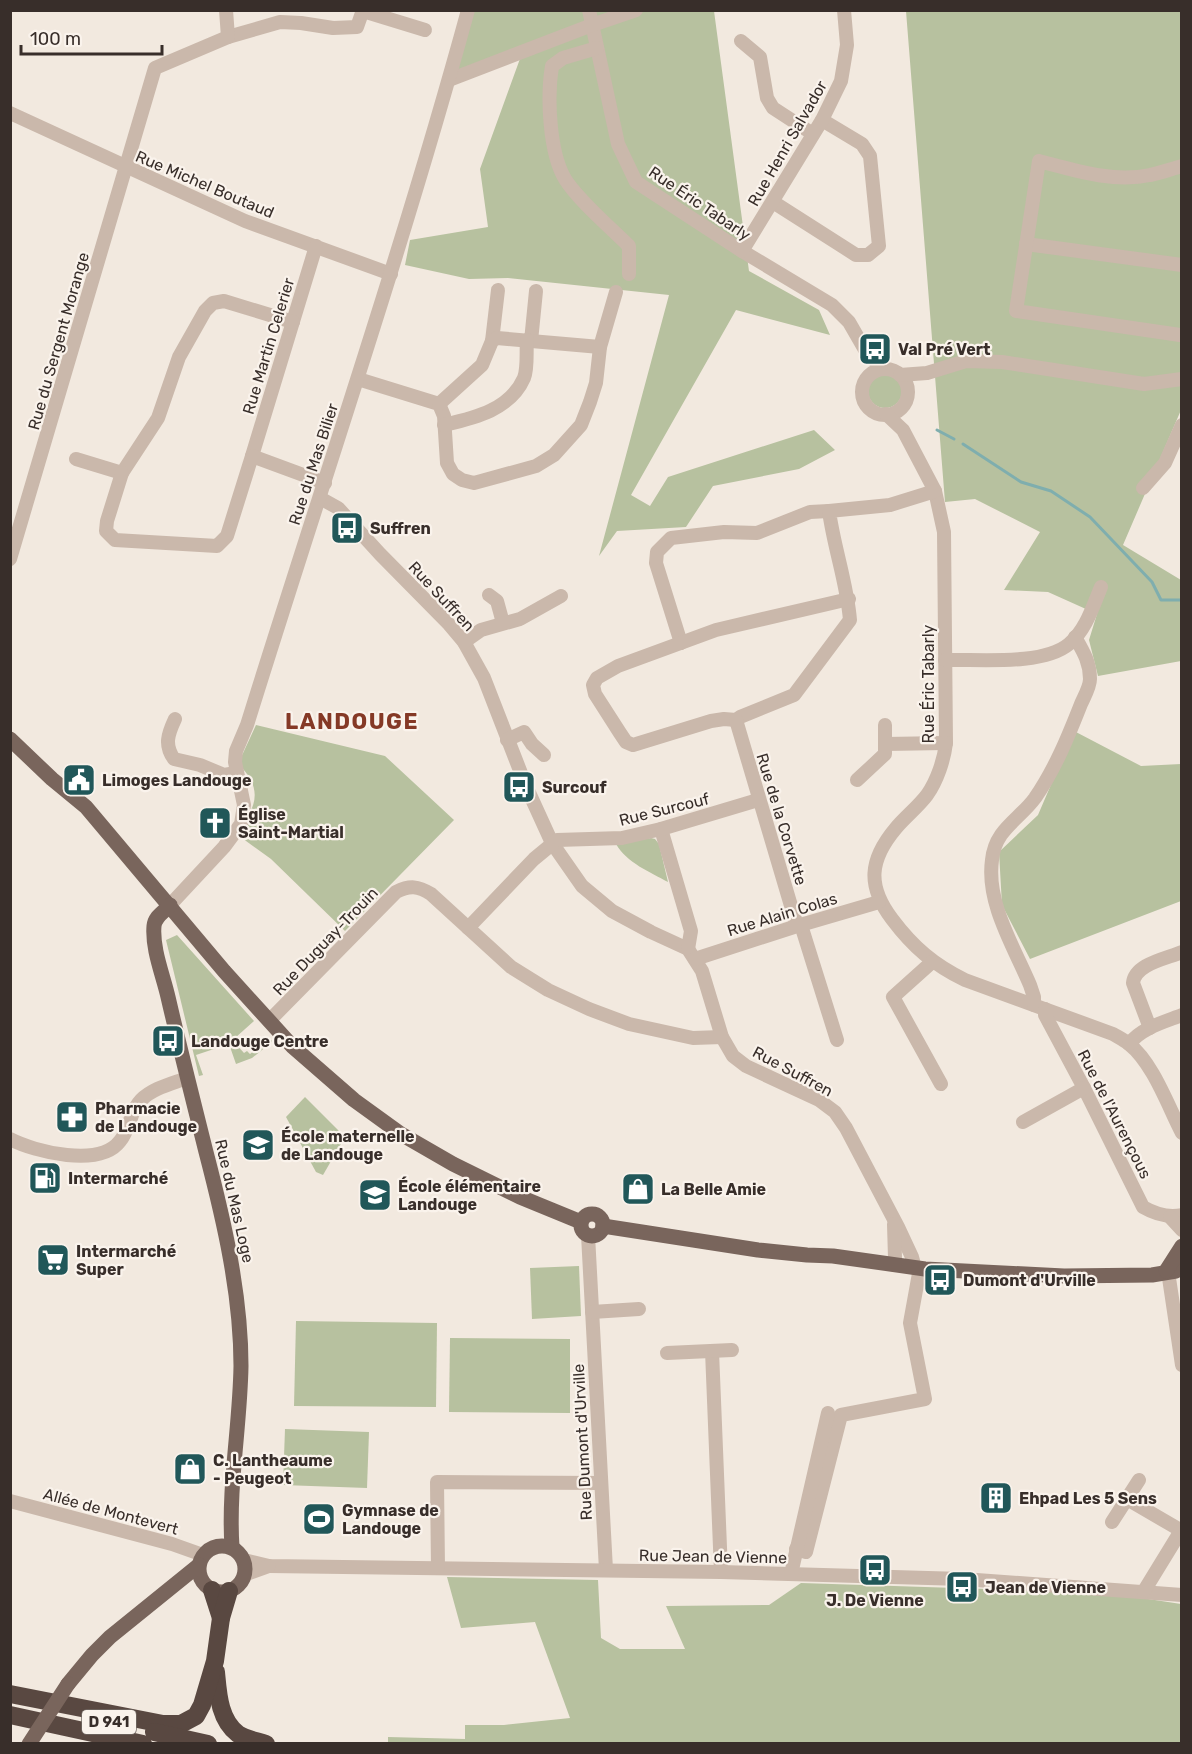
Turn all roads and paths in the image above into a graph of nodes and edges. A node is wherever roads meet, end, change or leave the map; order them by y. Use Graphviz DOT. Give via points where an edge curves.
graph roads {
  1 [pos="226,10"];
  2 [pos="468,10"];
  3 [pos="636,10"];
  4 [pos="844,10"];
  5 [pos="363,11"];
  6 [pos="590,18"];
  7 [pos="425,30"];
  8 [pos="228,37"];
  9 [pos="741,41"];
  10 [pos="597,48"];
  11 [pos="449,80"];
  12 [pos="10,113"];
  13 [pos="822,120"];
  14 [pos="813,134"];
  15 [pos="1182,166"];
  16 [pos="126,168"];
  17 [pos="773,202"];
  18 [pos="1026,244"];
  19 [pos="316,246"];
  20 [pos="742,251"];
  21 [pos="1182,265"];
  22 [pos="391,274"];
  23 [pos="629,274"];
  24 [pos="498,290"];
  25 [pos="536,291"];
  26 [pos="616,292"];
  27 [pos="293,322"];
  28 [pos="1181,335"];
  29 [pos="529,340"];
  30 [pos="492,341"];
  31 [pos="600,347"];
  32 [pos="868,356"];
  33 [pos="885,369"];
  34 [pos="927,373"];
  35 [pos="900,375"];
  36 [pos="358,379"];
  37 [pos="865,379"];
  38 [pos="1182,379"];
  39 [pos="905,401"];
  40 [pos="439,404"];
  41 [pos="886,414"];
  42 [pos="444,425"];
  43 [pos="1182,425"];
  44 [pos="903,430"];
  45 [pos="252,456"];
  46 [pos="76,459"];
  47 [pos="122,473"];
  48 [pos="325,483"];
  49 [pos="1143,488"];
  50 [pos="934,491"];
  51 [pos="320,498"];
  52 [pos="829,511"];
  53 [pos="17,515"];
  54 [pos="10,559"];
  55 [pos="1101,587"];
  56 [pos="489,595"];
  57 [pos="561,596"];
  58 [pos="849,599"];
  59 [pos="503,623"];
  60 [pos="1075,637"];
  61 [pos="464,642"];
  62 [pos="681,644"];
  63 [pos="945,660"];
  64 [pos="175,719"];
  65 [pos="736,720"];
  66 [pos="885,725"];
  67 [pos="10,739"];
  68 [pos="507,740"];
  69 [pos="946,743"];
  70 [pos="885,744"];
  71 [pos="544,755"];
  72 [pos="236,773"];
  73 [pos="857,780"];
  74 [pos="758,800"];
  75 [pos="661,830"];
  76 [pos="552,843"];
  77 [pos="879,902"];
  78 [pos="171,905"];
  79 [pos="799,925"];
  80 [pos="468,928"];
  81 [pos="1182,952"];
  82 [pos="692,954"];
  83 [pos="932,962"];
  84 [pos="1039,1007"];
  85 [pos="1182,1015"];
  86 [pos="269,1021"];
  87 [pos="1150,1028"];
  88 [pos="722,1037"];
  89 [pos="837,1040"];
  90 [pos="1129,1044"];
  91 [pos="187,1078"];
  92 [pos="941,1084"];
  93 [pos="1084,1088"];
  94 [pos="1023,1122"];
  95 [pos="1182,1133"];
  96 [pos="10,1139"];
  97 [pos="1176,1216"];
  98 [pos="894,1219"];
  99 [pos="585,1228"];
  100 [pos="1182,1230"];
  101 [pos="1182,1246"];
  102 [pos="894,1264"];
  103 [pos="1182,1266"];
  104 [pos="917,1268"];
  105 [pos="1166,1271"];
  106 [pos="639,1310"];
  107 [pos="592,1312"];
  108 [pos="732,1350"];
  109 [pos="712,1351"];
  110 [pos="667,1353"];
  111 [pos="1182,1365"];
  112 [pos="828,1413"];
  113 [pos="1139,1479"];
  114 [pos="600,1483"];
  115 [pos="1127,1499"];
  116 [pos="10,1501"];
  117 [pos="230,1516"];
  118 [pos="1112,1522"];
  119 [pos="1181,1530"];
  120 [pos="232,1547"];
  121 [pos="796,1549"];
  122 [pos="206,1555"];
  123 [pos="244,1568"];
  124 [pos="438,1568"];
  125 [pos="606,1570"];
  126 [pos="721,1572"];
  127 [pos="791,1574"];
  128 [pos="182,1580"];
  129 [pos="215,1589"];
  130 [pos="1144,1591"];
  131 [pos="1182,1594"];
  132 [pos="215,1661"];
  133 [pos="10,1694"];
  134 [pos="10,1701"];
  135 [pos="10,1715"];
  136 [pos="82,1731"];
  137 [pos="29,1743"];
  138 [pos="109,1743"];
  139 [pos="142,1743"];
  140 [pos="208,1743"];
  141 [pos="266,1743"];
  1 -- 8 [label="street"];
  2 -- 11 [label="street, Rue du Mas Bilier"];
  3 -- 6 [label="street"];
  4 -- 13 [label="street, Rue Henri Salvador" via="847,45 841,81"];
  5 -- 7 [label="street"];
  5 -- 8 [label="street" via="357,27 280,22"];
  6 -- 10 [label="street, Rue Éric Tabarly"];
  6 -- 11 [label="street"];
  8 -- 16 [label="street, Rue du Sergent Morange" via="155,68"];
  9 -- 14 [label="street" via="760,57 767,98 773,108"];
  10 -- 20 [label="street, Rue Éric Tabarly" via="618,144 636,182"];
  10 -- 23 [label="street" via="563,58 552,66 552,145 566,180 629,246"];
  11 -- 22 [label="street, Rue du Mas Bilier"];
  12 -- 16 [label="street, Rue Michel Boutaud"];
  13 -- 14 [label="street, Rue Henri Salvador"];
  13 -- 17 [label="street" via="862,144 870,156 879,246 867,255 856,255"];
  14 -- 17 [label="street, Rue Henri Salvador"];
  15 -- 18 [label="street" via="1148,176 1117,177 1092,175 1039,161"];
  16 -- 19 [label="street, Rue Michel Boutaud" via="245,221"];
  16 -- 53 [label="street, Rue du Sergent Morange"];
  17 -- 20 [label="street, Rue Henri Salvador"];
  18 -- 21 [label="street"];
  18 -- 28 [label="street" via="1016,311"];
  19 -- 22 [label="street, Rue Michel Boutaud"];
  19 -- 27 [label="street, Rue Martin Celerier"];
  20 -- 32 [label="street, Rue Éric Tabarly" via="832,305 849,322"];
  22 -- 36 [label="street, Rue du Mas Bilier"];
  24 -- 30 [label="street"];
  25 -- 29 [label="street"];
  26 -- 31 [label="street"];
  27 -- 45 [label="street, Rue Martin Celerier"];
  27 -- 47 [label="street" via="224,301 213,303 179,357 158,418"];
  29 -- 30 [label="street"];
  29 -- 31 [label="street"];
  29 -- 42 [label="street" via="524,377 512,397 486,415"];
  30 -- 40 [label="street" via="482,365"];
  31 -- 42 [label="street" via="596,383 581,425 554,456 536,466 474,483 462,480 447,463"];
  32 -- 33 [label="street, Rue Éric Tabarly"];
  32 -- 37 [label="street"];
  33 -- 35 [label="street"];
  33 -- 37 [label="street"];
  34 -- 35 [label="street"];
  34 -- 38 [label="street" via="966,361 1002,362 1144,384"];
  34 -- 39 [label="street"];
  35 -- 39 [label="street" via="906,385"];
  36 -- 40 [label="street"];
  36 -- 48 [label="street, Rue du Mas Bilier"];
  37 -- 41 [label="street" via="862,392 866,405"];
  39 -- 41 [label="street" via="898,410"];
  39 -- 44 [label="street, Rue Éric Tabarly"];
  40 -- 42 [label="street"];
  41 -- 44 [label="street, Rue Éric Tabarly"];
  43 -- 49 [label="street" via="1165,463"];
  44 -- 50 [label="street, Rue Éric Tabarly"];
  45 -- 47 [label="street, Rue Martin Celerier" via="227,536 218,546 115,540 106,531 106,521"];
  45 -- 48 [label="street"];
  46 -- 47 [label="street"];
  48 -- 51 [label="street, Rue du Mas Bilier"];
  50 -- 52 [label="street" via="890,506"];
  50 -- 63 [label="street, Rue Éric Tabarly" via="944,532"];
  51 -- 61 [label="street, Rue Suffren" via="338,508"];
  51 -- 72 [label="street, Rue du Mas Bilier" via="236,751"];
  52 -- 58 [label="street"];
  52 -- 62 [label="street" via="810,512 757,532 670,538 662,545 656,563"];
  53 -- 54 [label="street, Rue du Sergent Morange"];
  55 -- 60 [label="street"];
  56 -- 59 [label="street" via="497,601"];
  57 -- 59 [label="street" via="520,619"];
  58 -- 62 [label="street" via="716,630"];
  58 -- 65 [label="street" via="847,627 799,690"];
  59 -- 61 [label="street"];
  60 -- 63 [label="street" via="1050,654 1032,658"];
  60 -- 84 [label="street, Rue de l'Aurençous" via="1088,660 1090,681 1057,762 1034,800 998,838 992,860 995,903"];
  61 -- 68 [label="street, Rue Suffren" via="484,678"];
  62 -- 65 [label="street" via="618,666 597,678 593,685 626,742 633,745 711,722"];
  63 -- 69 [label="street, Rue Éric Tabarly"];
  64 -- 72 [label="street" via="168,735 168,751 174,759 224,775"];
  65 -- 74 [label="street, Rue de la Corvette"];
  66 -- 70 [label="street"];
  67 -- 78 [label="main road" via="86,807"];
  68 -- 71 [label="street" via="524,732"];
  68 -- 76 [label="street, Rue Suffren"];
  69 -- 70 [label="street"];
  69 -- 77 [label="street, Rue Éric Tabarly" via="928,794 894,830 876,862 873,878"];
  70 -- 73 [label="street" via="885,754"];
  72 -- 78 [label="street, Rue du Mas Bilier" via="244,805 241,824"];
  74 -- 75 [label="street, Rue Surcouf"];
  74 -- 79 [label="street, Rue de la Corvette"];
  75 -- 76 [label="street, Rue Surcouf" via="621,838"];
  75 -- 82 [label="street" via="691,931"];
  76 -- 80 [label="street"];
  76 -- 82 [label="street, Rue Suffren" via="582,886 612,911"];
  77 -- 79 [label="street, Rue Alain Colas"];
  77 -- 83 [label="street, Rue Éric Tabarly" via="897,927"];
  78 -- 86 [label="main road"];
  78 -- 91 [label="main road, Rue du Mas Loge" via="156,919 154,927"];
  79 -- 82 [label="street, Rue Alain Colas"];
  79 -- 89 [label="street, Rue de la Corvette"];
  80 -- 86 [label="street, Rue Duguay-Trouin" via="431,894 408,886 396,892"];
  80 -- 88 [label="street, Rue Duguay-Trouin" via="511,967 589,1009 629,1024 693,1038"];
  81 -- 87 [label="street" via="1141,968 1134,975 1133,983"];
  82 -- 88 [label="street, Rue Suffren" via="702,971"];
  83 -- 84 [label="street, Rue Éric Tabarly" via="965,980"];
  83 -- 92 [label="street" via="893,998"];
  84 -- 90 [label="street, Rue Éric Tabarly" via="1113,1034"];
  84 -- 93 [label="street, Rue de l'Aurençous"];
  85 -- 87 [label="street"];
  86 -- 99 [label="main road" via="354,1100 401,1134 471,1174"];
  87 -- 90 [label="street"];
  88 -- 98 [label="street, Rue Suffren" via="733,1056 746,1066 819,1100 835,1112"];
  90 -- 95 [label="street" via="1151,1072"];
  91 -- 96 [label="street" via="145,1096 120,1142 99,1155 51,1153"];
  91 -- 117 [label="main road, Rue du Mas Loge" via="220,1210 240,1326 239,1404"];
  93 -- 94 [label="street"];
  93 -- 97 [label="street, Rue de l'Aurençous" via="1143,1207"];
  97 -- 100 [label="street, Rue de l'Aurençous"];
  98 -- 102 [label="street, Rue Suffren"];
  98 -- 104 [label="street, Rue Suffren"];
  99 -- 102 [label="main road" via="599,1233 603,1226 758,1250"];
  99 -- 107 [label="street, Rue Dumont d'Urville"];
  101 -- 105 [label="main road"];
  102 -- 104 [label="main road"];
  103 -- 105 [label="main road"];
  104 -- 105 [label="main road" via="1064,1276 1138,1276"];
  104 -- 121 [label="street" via="910,1323 925,1399 841,1415 806,1552"];
  105 -- 111 [label="street"];
  106 -- 107 [label="street"];
  107 -- 114 [label="street, Rue Dumont d'Urville"];
  108 -- 109 [label="street"];
  109 -- 110 [label="street"];
  109 -- 126 [label="street"];
  112 -- 121 [label="street"];
  113 -- 115 [label="street"];
  114 -- 124 [label="street" via="438,1482"];
  114 -- 125 [label="street, Rue Dumont d'Urville"];
  115 -- 118 [label="street"];
  115 -- 119 [label="street"];
  116 -- 122 [label="street, Allée de Montevert"];
  117 -- 120 [label="main road, Rue du Mas Loge"];
  117 -- 122 [label="main road, Rue du Mas Loge"];
  119 -- 130 [label="street"];
  120 -- 122 [label="main road"];
  120 -- 123 [label="main road" via="239,1553"];
  121 -- 127 [label="street"];
  122 -- 128 [label="main road"];
  122 -- 129 [label="main road" via="200,1576"];
  123 -- 124 [label="street, Rue Jean de Vienne"];
  123 -- 129 [label="main road" via="238,1586"];
  124 -- 125 [label="street, Rue Jean de Vienne"];
  125 -- 126 [label="street, Rue Jean de Vienne"];
  126 -- 127 [label="street, Rue Jean de Vienne"];
  127 -- 130 [label="street, Rue Jean de Vienne" via="982,1580"];
  128 -- 129 [label="main road"];
  128 -- 137 [label="main road, bridge" via="92,1655"];
  129 -- 132 [label="highway" via="221,1618"];
  130 -- 131 [label="street, Rue Jean de Vienne"];
  132 -- 133 [label="highway" via="196,1716 181,1724 163,1724"];
  132 -- 141 [label="highway" via="222,1711 230,1725 239,1735"];
  134 -- 140 [label="highway, D 941"];
  135 -- 136 [label="highway, D 941"];
  136 -- 138 [label="highway"];
  136 -- 139 [label="highway, D 941"];
}
